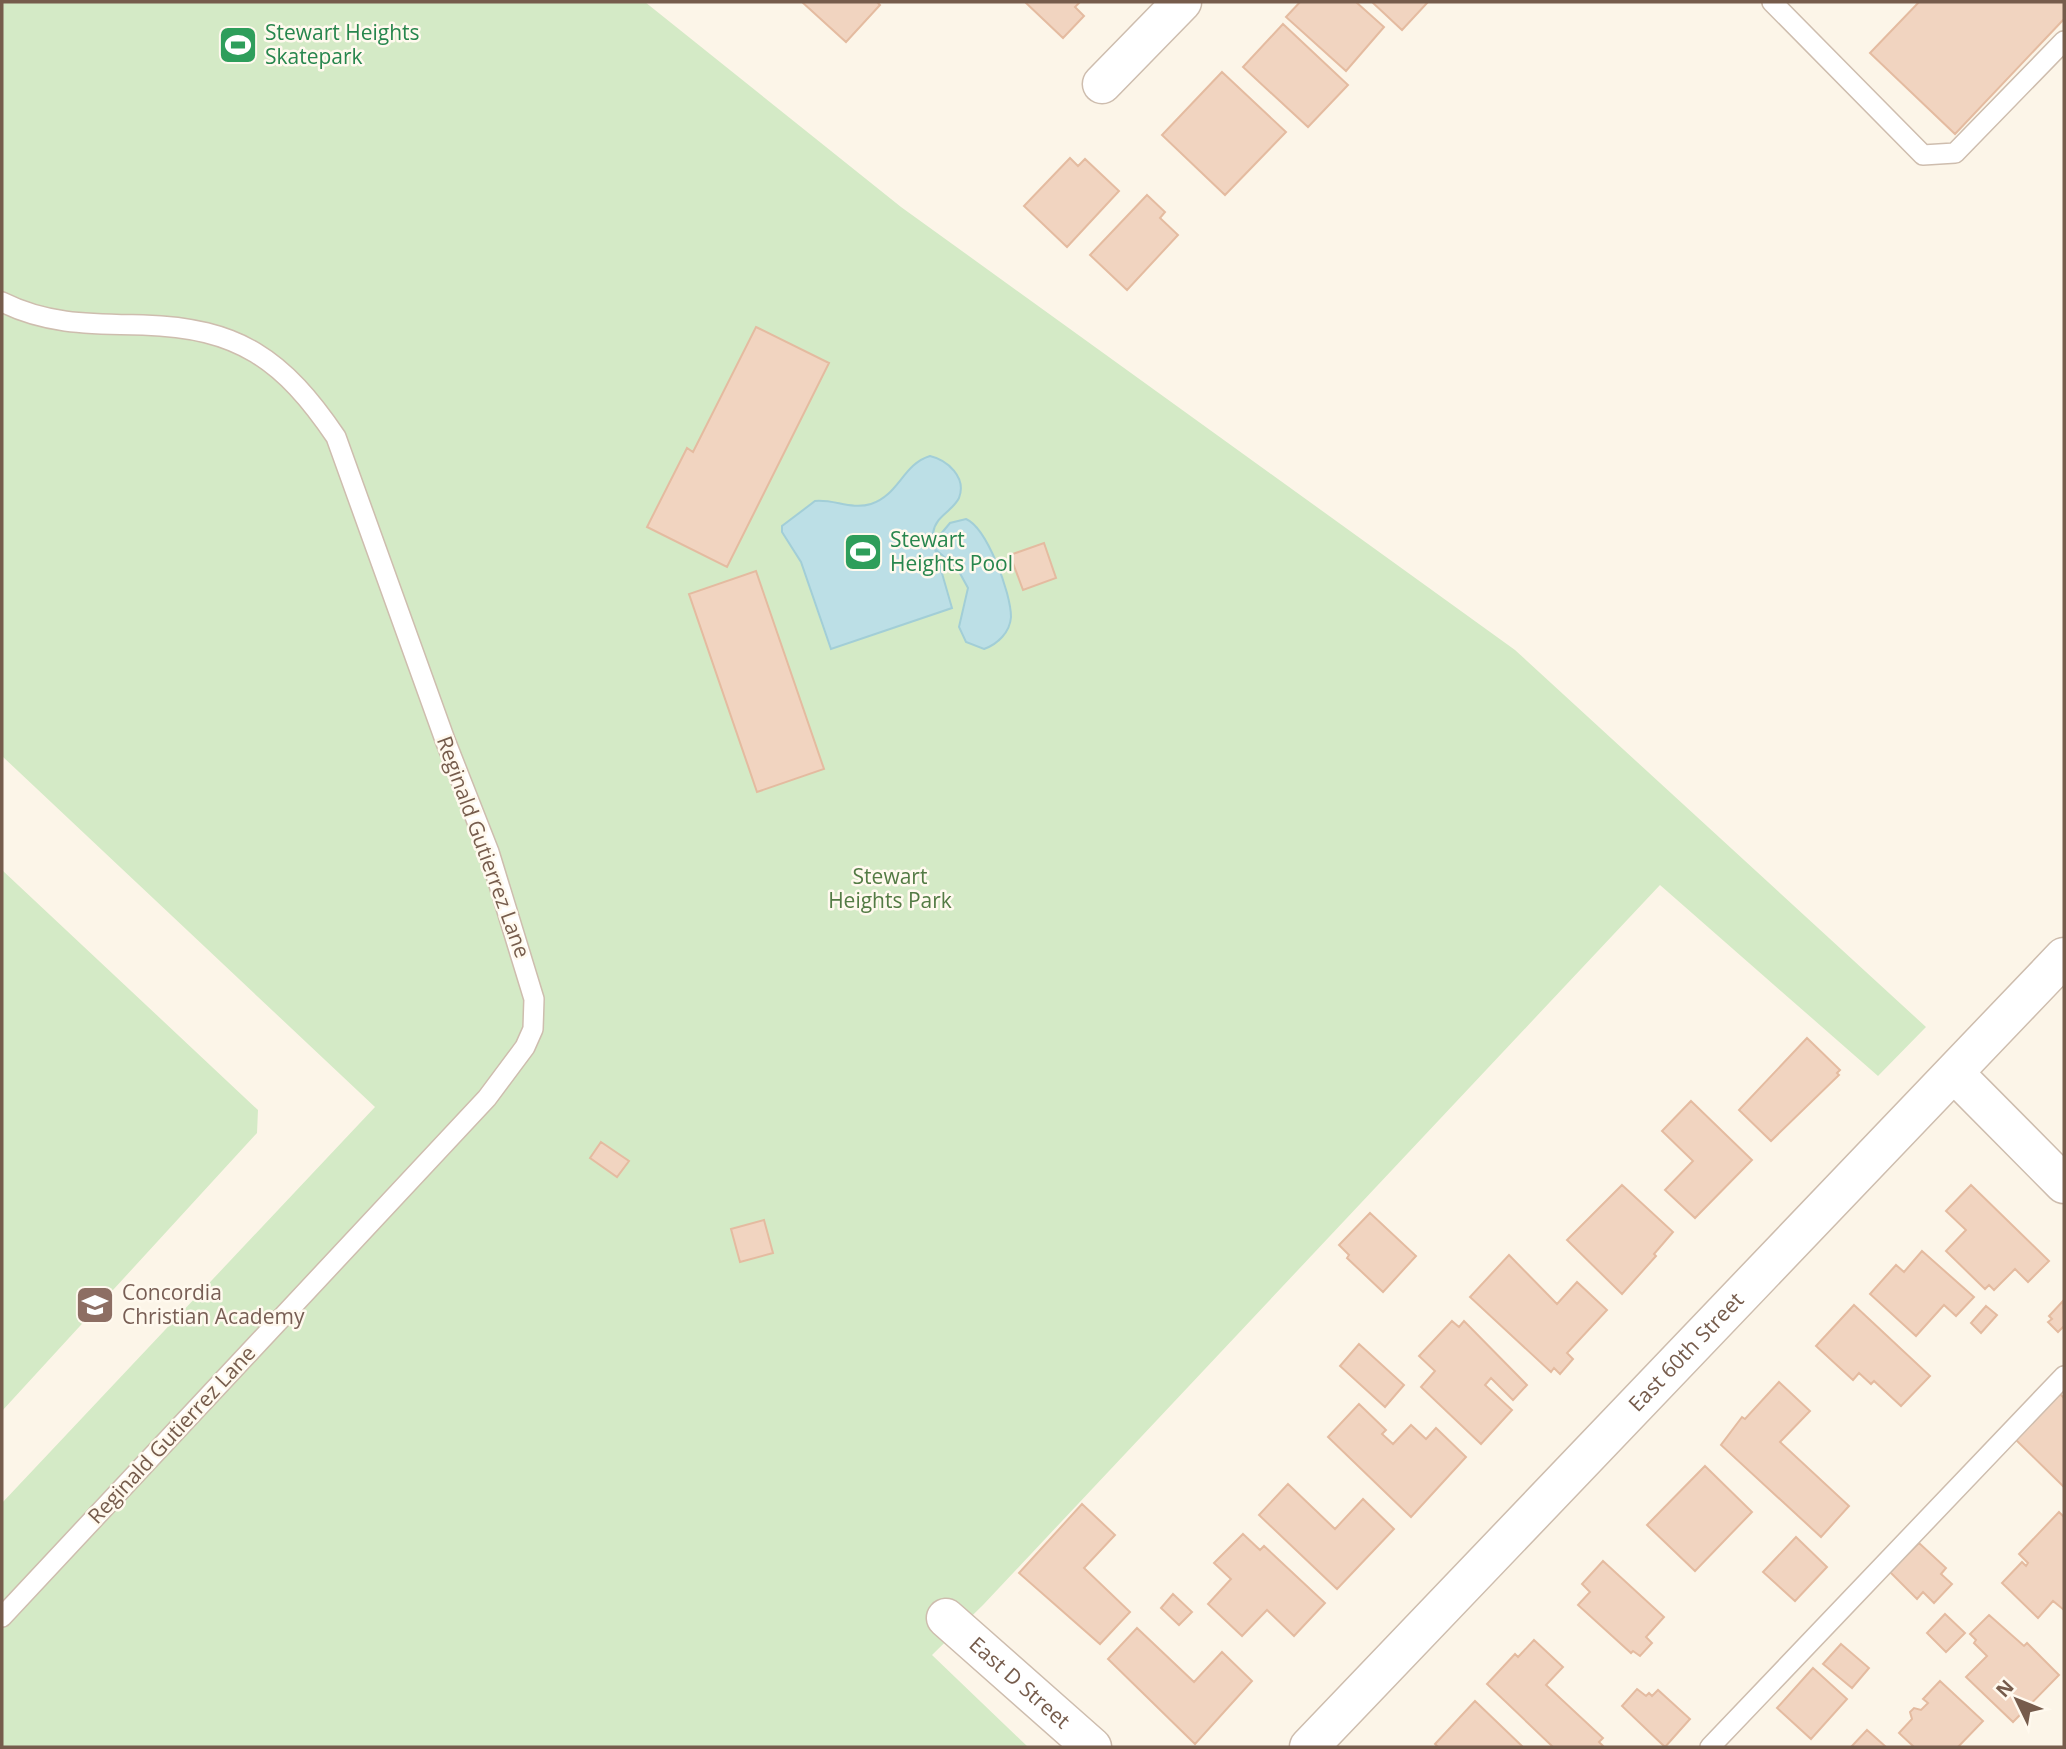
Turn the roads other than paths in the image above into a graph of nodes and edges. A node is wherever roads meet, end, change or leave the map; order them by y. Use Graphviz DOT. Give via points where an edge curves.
graph roads {
  1 [pos="1182,2"];
  2 [pos="1772,2"];
  3 [pos="2064,41"];
  4 [pos="1102,84"];
  5 [pos="2,303"];
  6 [pos="2064,957"];
  7 [pos="1954,1073"];
  8 [pos="2064,1184"];
  9 [pos="2064,1377"];
  10 [pos="2,1617"];
  11 [pos="946,1618"];
  12 [pos="1092,1747"];
  13 [pos="1309,1747"];
  14 [pos="1710,1747"];
  1 -- 4 [label="street"];
  2 -- 3 [label="lane" via="1923,155 1955,153"];
  5 -- 10 [label="lane, Reginald Gutierrez Lane" via="64,323 194,329 245,345 287,374 308,396 336,437 489,852 534,999 533,1029 509,1072"];
  6 -- 7 [label="street, East 60th Street"];
  7 -- 8 [label="street"];
  7 -- 13 [label="street, East 60th Street"];
  9 -- 14 [label="lane"];
  11 -- 12 [label="street, East D Street"];
}
